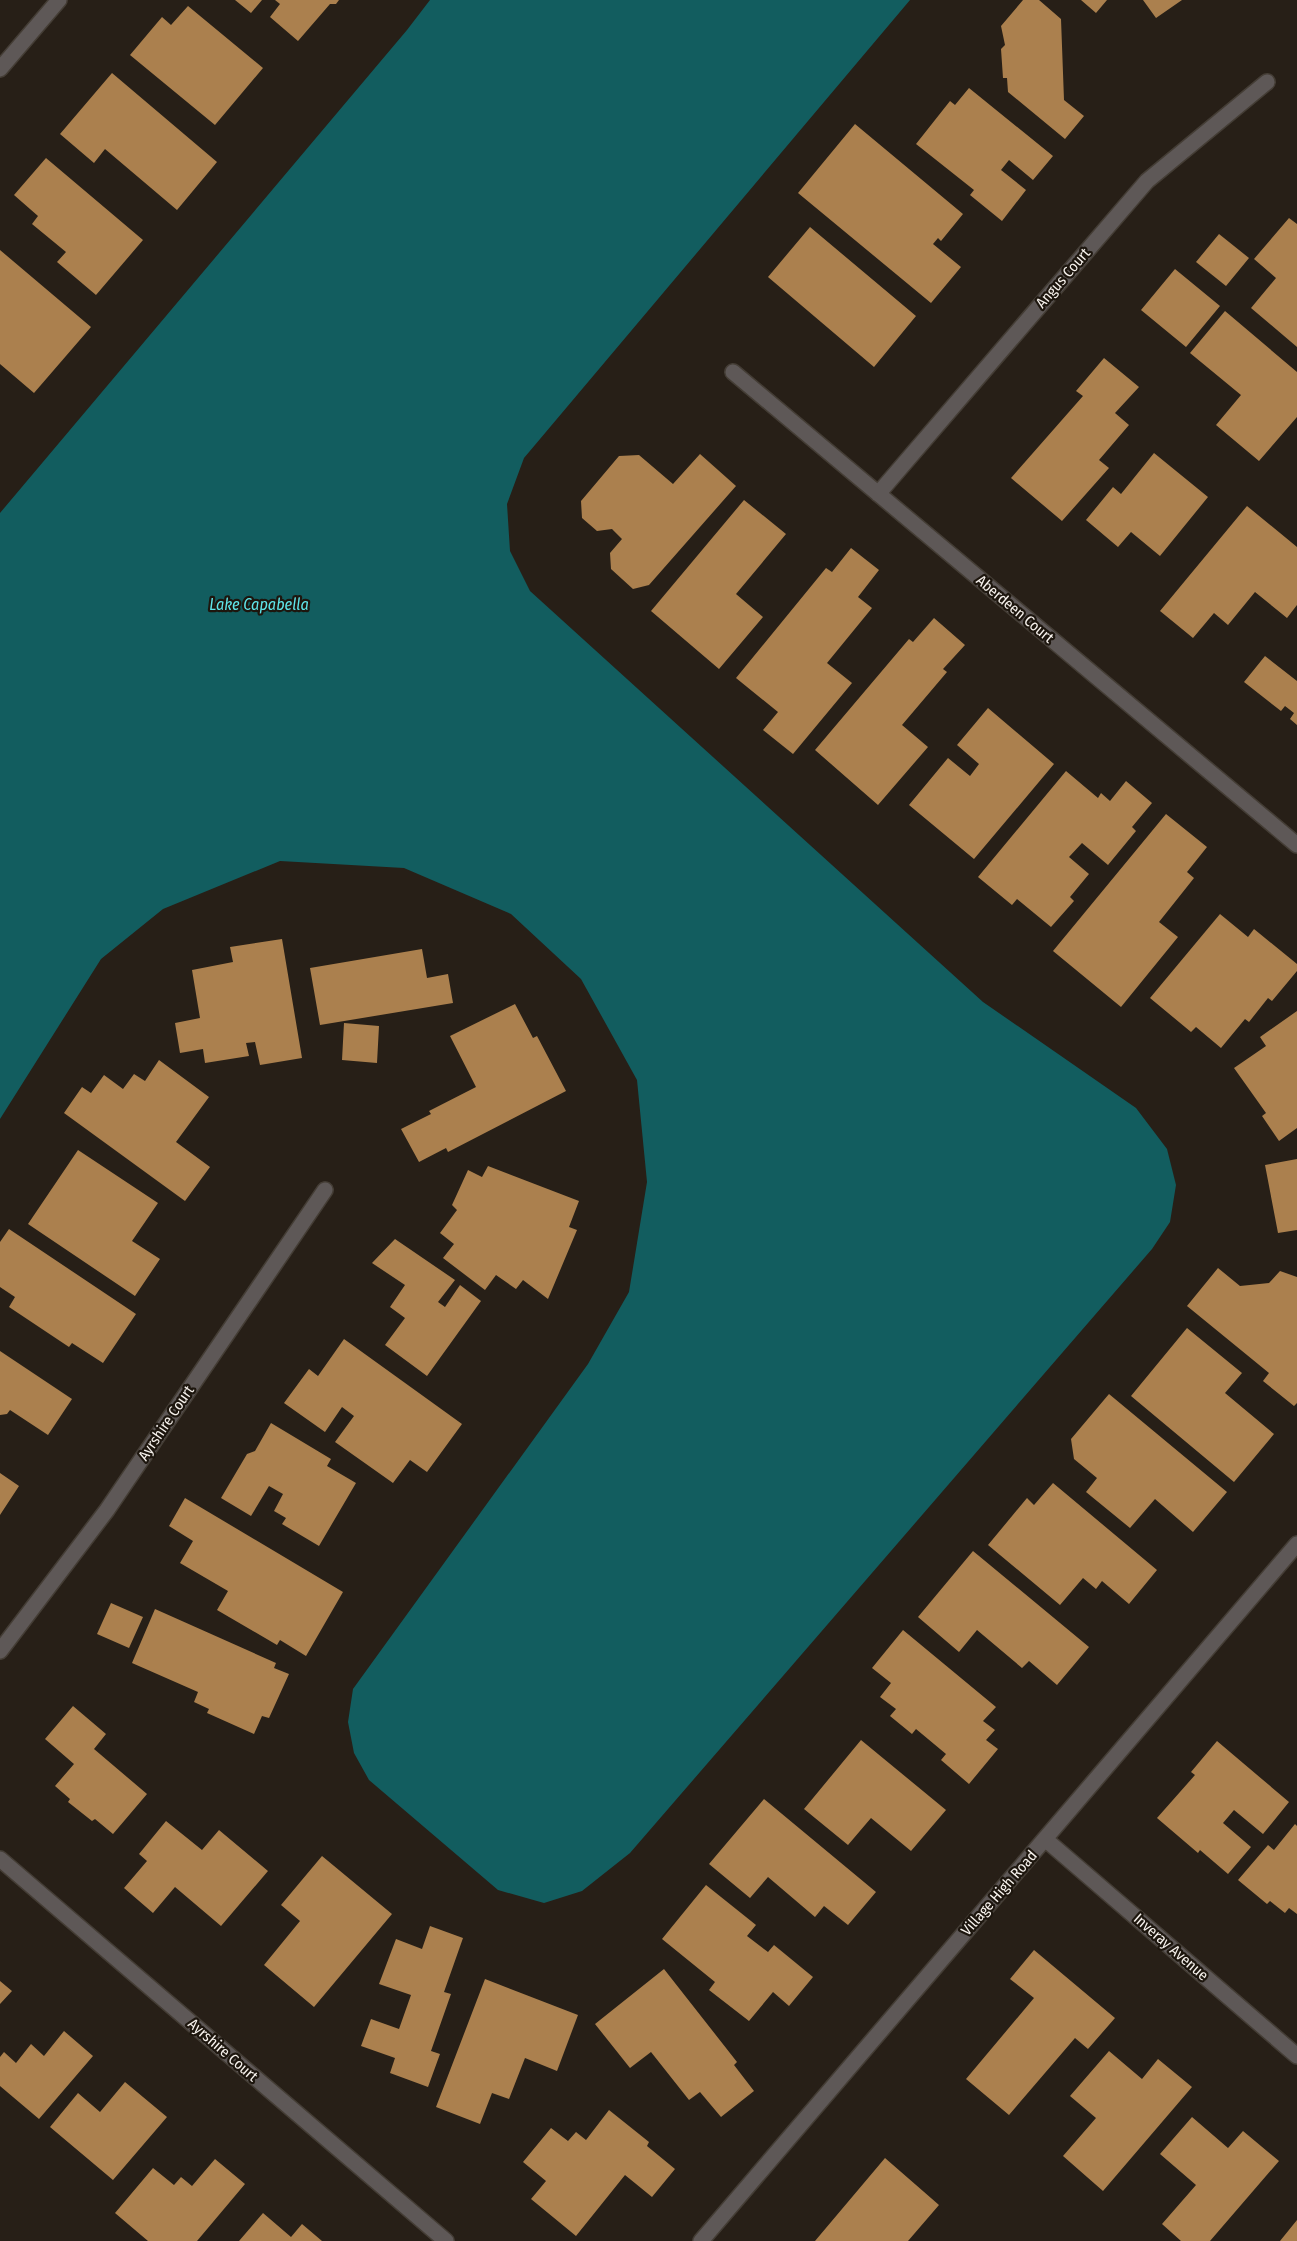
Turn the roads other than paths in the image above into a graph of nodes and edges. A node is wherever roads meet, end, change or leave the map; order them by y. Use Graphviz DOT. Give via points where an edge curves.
graph roads {
  1 [pos="59,0"];
  2 [pos="0,69"];
  3 [pos="1267,82"];
  4 [pos="733,372"];
  5 [pos="878,494"];
  6 [pos="1297,845"];
  7 [pos="325,1190"];
  8 [pos="1297,1544"];
  9 [pos="0,1651"];
  10 [pos="1045,1839"];
  11 [pos="0,1859"];
  12 [pos="1297,2056"];
  13 [pos="446,2241"];
  14 [pos="701,2241"];
  1 -- 2 [label="street"];
  3 -- 5 [label="street, Angus Court" via="1147,181"];
  4 -- 5 [label="street, Aberdeen Court"];
  5 -- 6 [label="street, Aberdeen Court"];
  7 -- 9 [label="street, Ayrshire Court" via="106,1510"];
  8 -- 10 [label="street, Village High Road"];
  10 -- 12 [label="street, Inveray Avenue"];
  10 -- 14 [label="street, Village High Road"];
  11 -- 13 [label="street, Ayrshire Court"];
}
